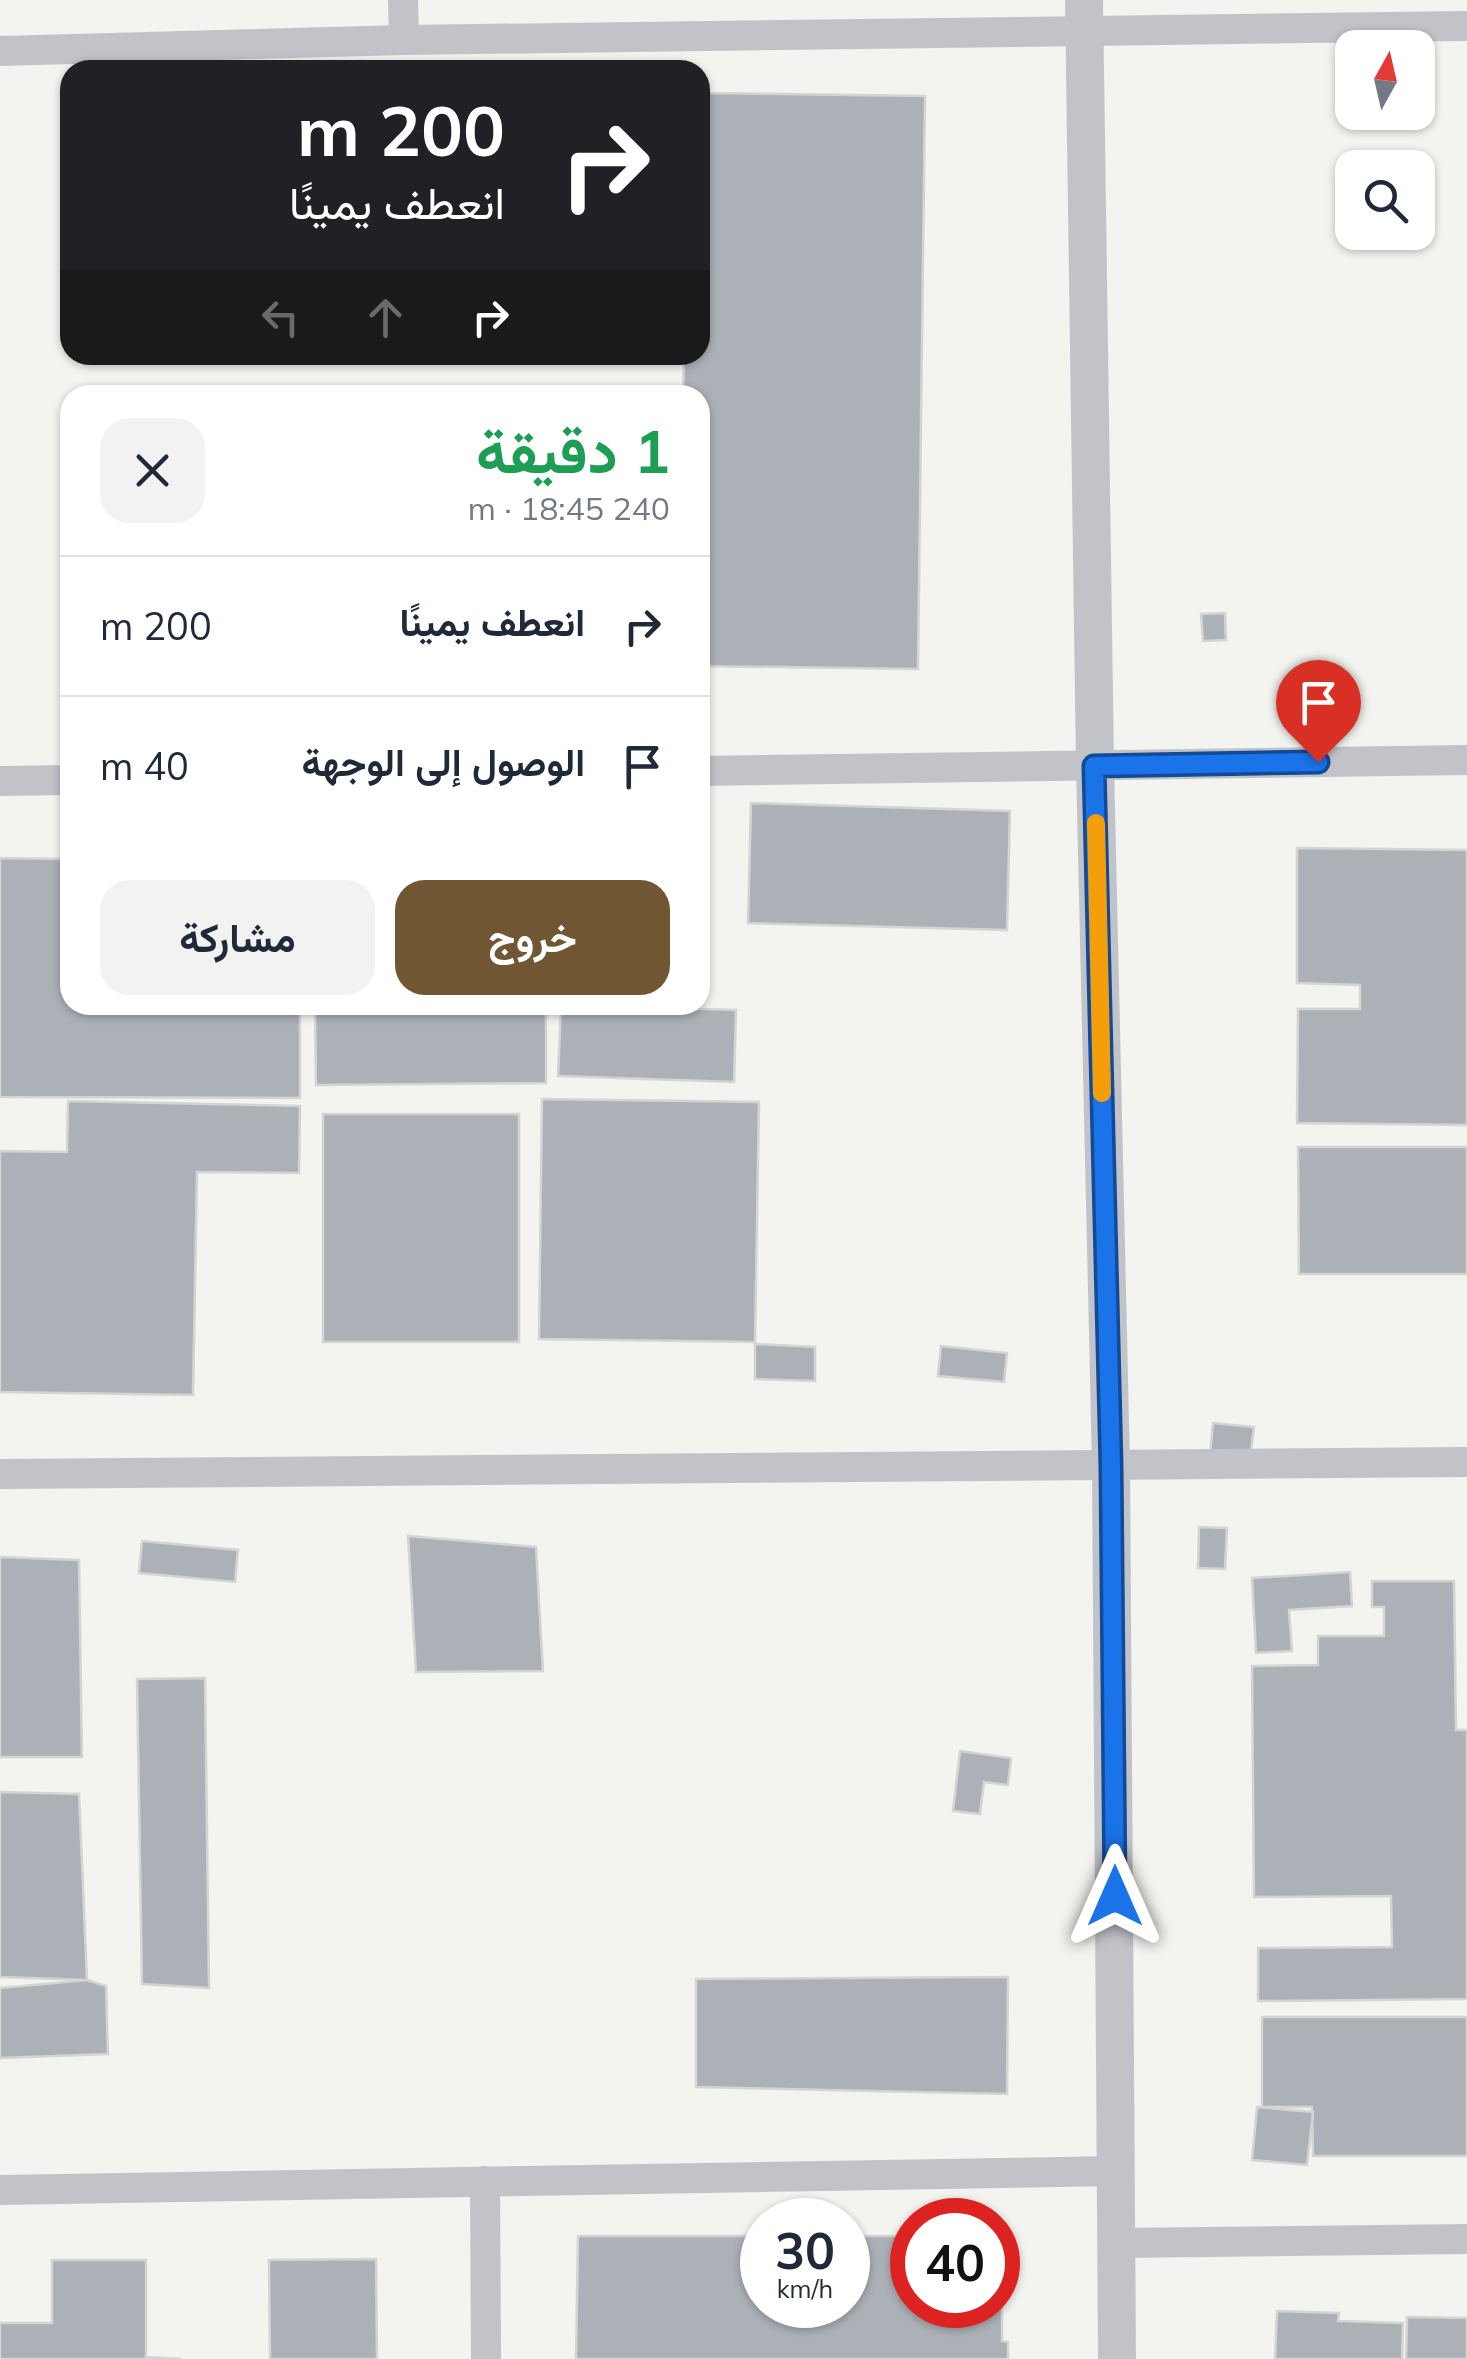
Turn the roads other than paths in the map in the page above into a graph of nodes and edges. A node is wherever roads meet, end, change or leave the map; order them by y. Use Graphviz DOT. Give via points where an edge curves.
graph roads {
  1 [pos="403,0"];
  2 [pos="1084,16"];
  3 [pos="1467,26"];
  4 [pos="404,40"];
  5 [pos="0,50"];
  6 [pos="1467,760"];
  7 [pos="1094,766"];
  8 [pos="710,772"];
  9 [pos="60,780"];
  10 [pos="0,781"];
  11 [pos="1467,1462"];
  12 [pos="1111,1466"];
  13 [pos="0,1474"];
  14 [pos="1117,2171"];
  15 [pos="485,2181"];
  16 [pos="0,2190"];
  17 [pos="1467,2239"];
  18 [pos="1116,2243"];
  19 [pos="486,2359"];
  20 [pos="1117,2359"];
  1 -- 4 [label="street"];
  2 -- 3 [label="street"];
  2 -- 4 [label="street"];
  2 -- 7 [label="street"];
  4 -- 5 [label="street"];
  6 -- 7 [label="street"];
  7 -- 8 [label="street"];
  7 -- 12 [label="street"];
  9 -- 10 [label="street"];
  11 -- 12 [label="street"];
  12 -- 13 [label="street"];
  12 -- 14 [label="street"];
  14 -- 15 [label="street"];
  14 -- 18 [label="street"];
  15 -- 16 [label="street"];
  15 -- 19 [label="street"];
  17 -- 18 [label="street"];
  18 -- 20 [label="street"];
}
